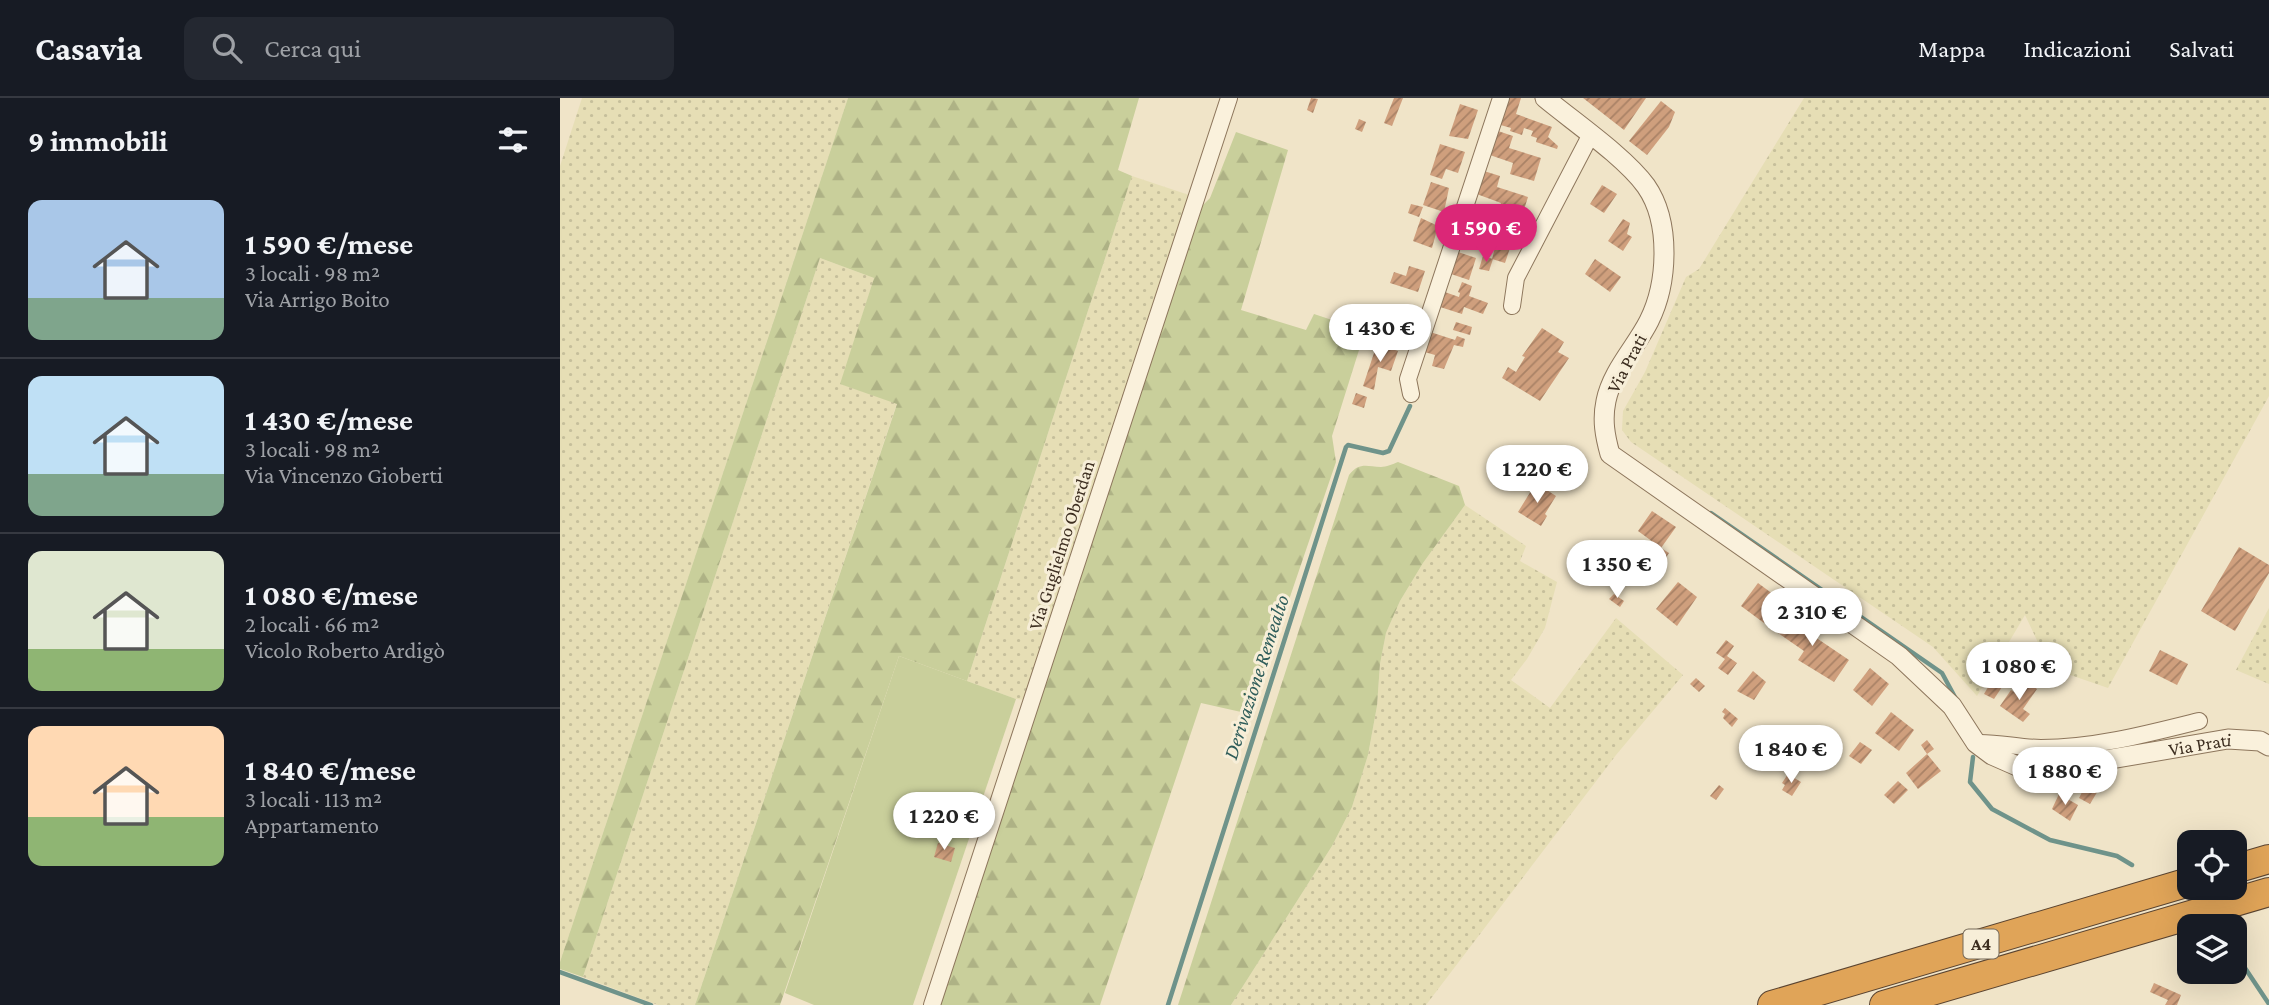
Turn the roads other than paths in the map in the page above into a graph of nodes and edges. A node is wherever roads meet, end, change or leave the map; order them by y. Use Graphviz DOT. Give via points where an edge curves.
graph roads {
  1 [pos="1229,98"];
  2 [pos="1502,98"];
  3 [pos="1545,98"];
  4 [pos="1590,136"];
  5 [pos="1512,306"];
  6 [pos="1410,394"];
  7 [pos="2199,721"];
  8 [pos="1976,743"];
  9 [pos="2269,746"];
  10 [pos="2269,859"];
  11 [pos="2247,865"];
  12 [pos="2177,887"];
  13 [pos="2269,892"];
  14 [pos="932,1005"];
  15 [pos="1772,1005"];
  16 [pos="1884,1005"];
  1 -- 14 [label="street, Via Guglielmo Oberdan"];
  2 -- 6 [label="street" via="1408,379"];
  3 -- 4 [label="street, Via Prati"];
  4 -- 5 [label="street" via="1516,278"];
  4 -- 8 [label="street, Via Prati" via="1645,184 1660,219 1663,244 1659,295 1606,400 1604,430 1610,454 1899,656 1952,706"];
  7 -- 8 [label="street" via="2085,746"];
  8 -- 9 [label="street, Via Prati" via="2017,766 2052,769 2228,739"];
  10 -- 11 [label="highway"];
  12 -- 15 [label="highway, A4"];
  13 -- 16 [label="highway, A4"];
}
